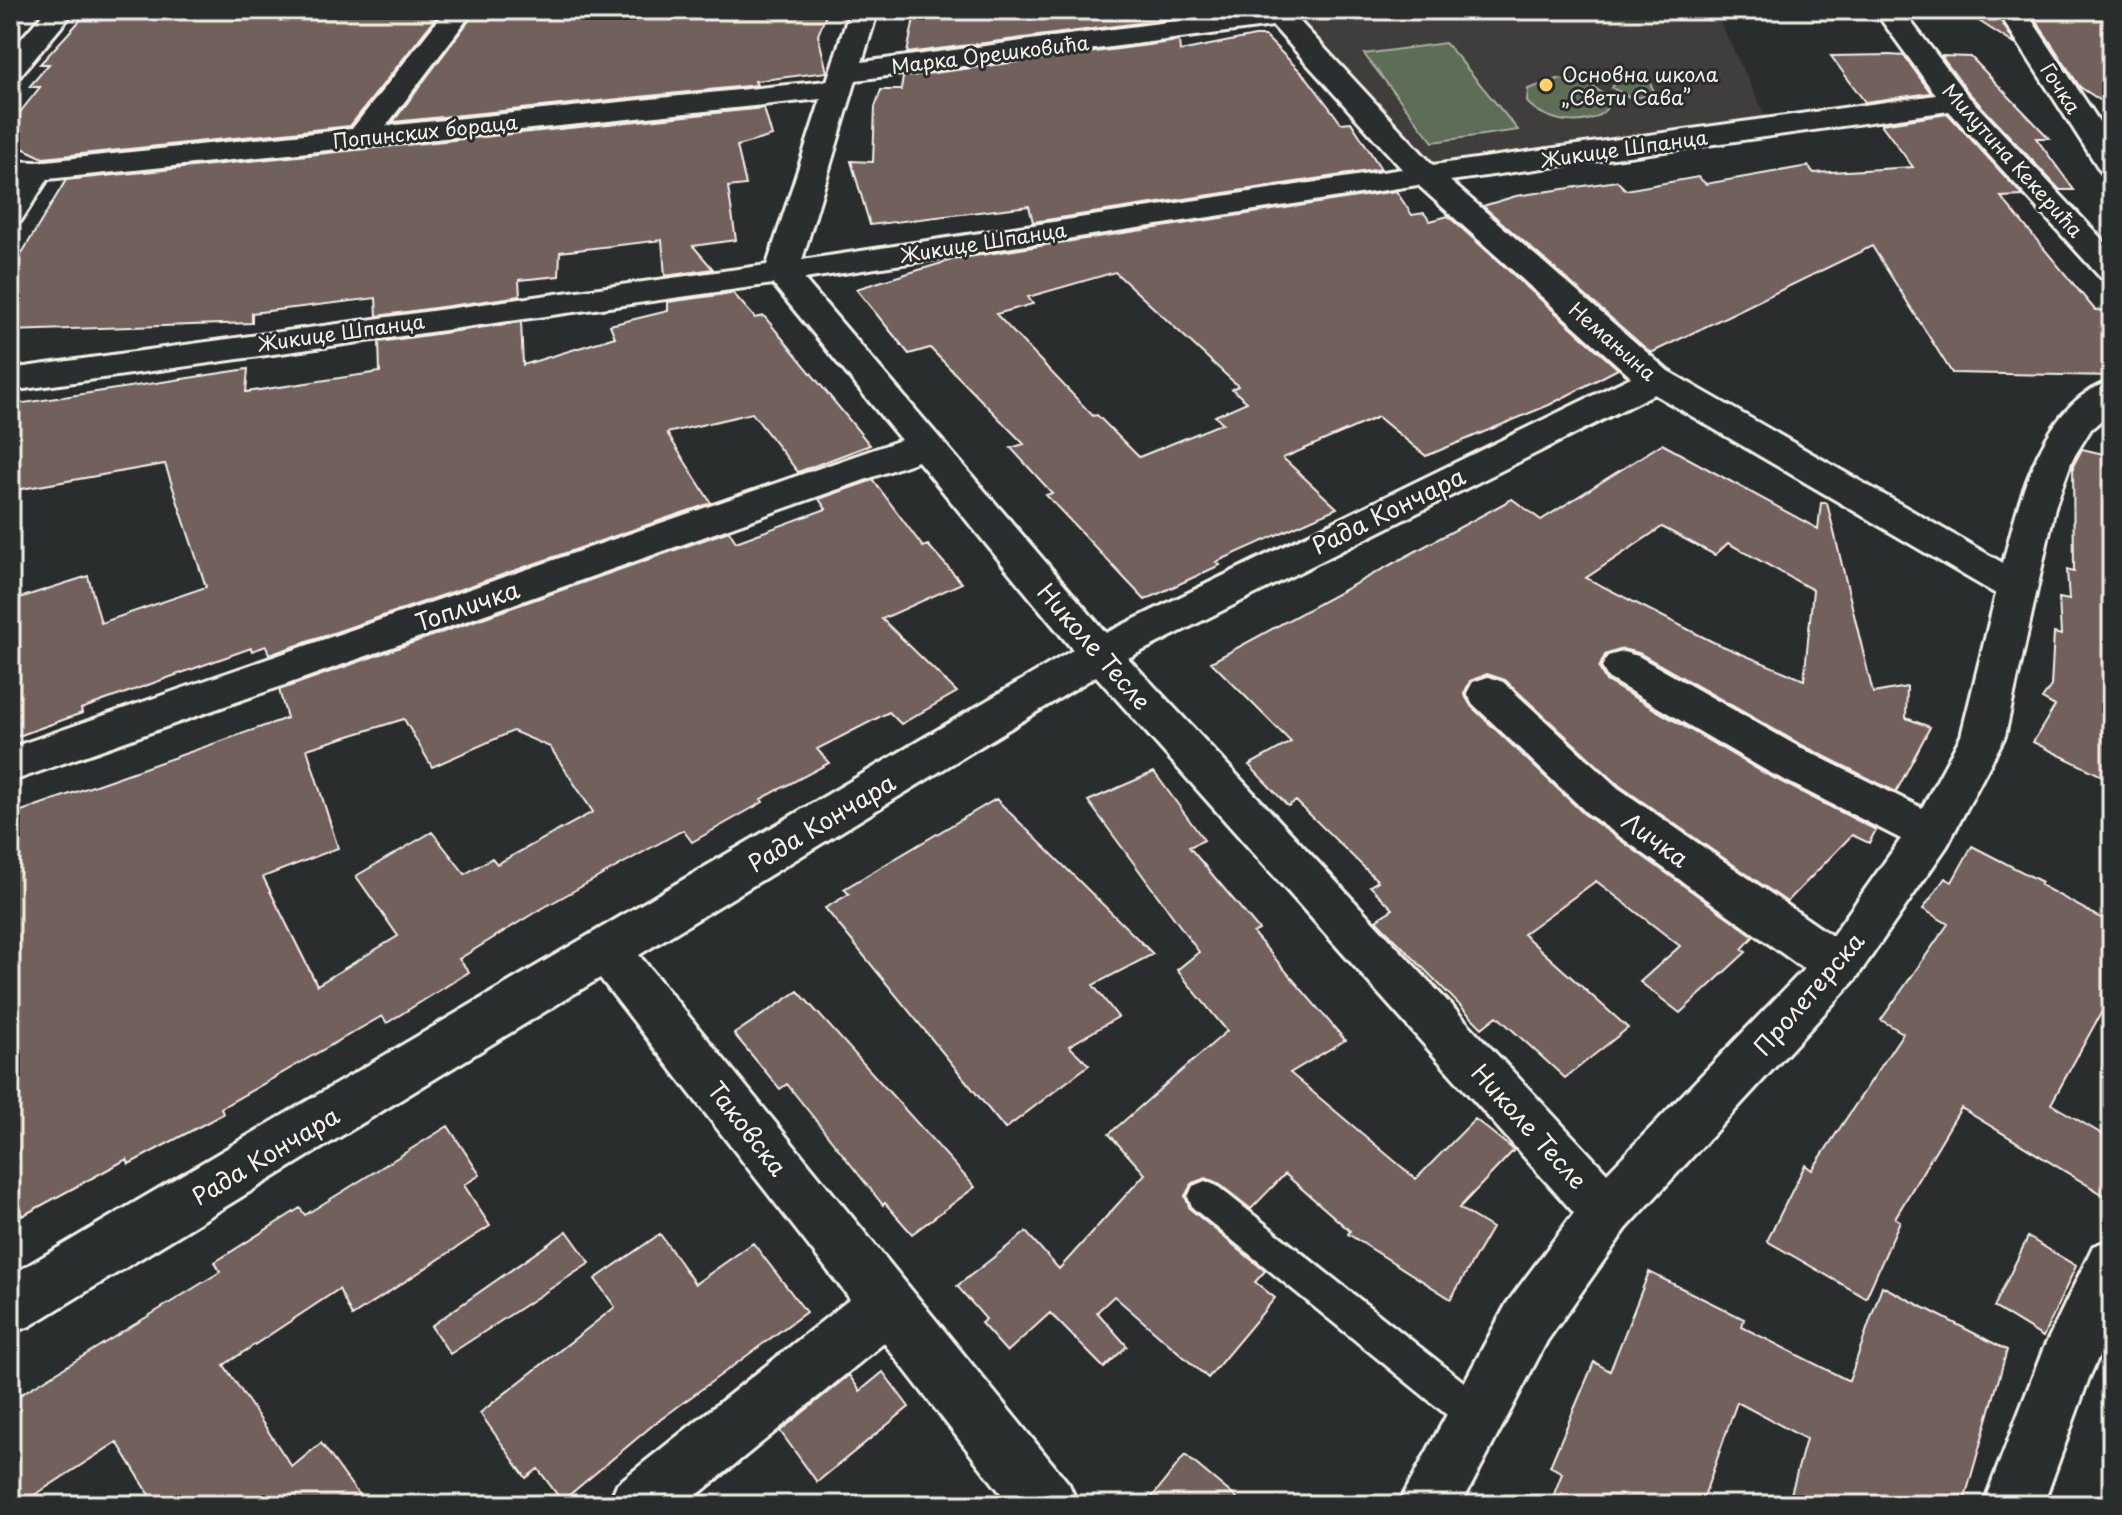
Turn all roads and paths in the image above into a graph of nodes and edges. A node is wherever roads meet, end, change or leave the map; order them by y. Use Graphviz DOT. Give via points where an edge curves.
graph roads {
  1 [pos="61,10"];
  2 [pos="460,10"];
  3 [pos="864,10"];
  4 [pos="1888,10"];
  5 [pos="2011,10"];
  6 [pos="1276,14"];
  7 [pos="10,70"];
  8 [pos="843,80"];
  9 [pos="1956,101"];
  10 [pos="361,138"];
  11 [pos="2112,165"];
  12 [pos="24,170"];
  13 [pos="1425,175"];
  14 [pos="10,214"];
  15 [pos="2112,270"];
  16 [pos="781,273"];
  17 [pos="1655,379"];
  18 [pos="10,380"];
  19 [pos="2112,392"];
  20 [pos="925,445"];
  21 [pos="2016,588"];
  22 [pos="1100,654"];
  23 [pos="1623,667"];
  24 [pos="1488,693"];
  25 [pos="10,765"];
  26 [pos="1931,833"];
  27 [pos="607,951"];
  28 [pos="1838,966"];
  29 [pos="1205,1197"];
  30 [pos="1607,1211"];
  31 [pos="2112,1265"];
  32 [pos="888,1304"];
  33 [pos="10,1307"];
  34 [pos="1476,1415"];
  35 [pos="638,1505"];
  36 [pos="1048,1505"];
  37 [pos="1428,1505"];
  38 [pos="2013,1505"];
  1 -- 7 [label="street"];
  2 -- 10 [label="street"];
  3 -- 8 [label="street"];
  4 -- 9 [label="street, Милутина Кекерића"];
  5 -- 11 [label="street, Гочка"];
  6 -- 8 [label="street, Марка Орешковића"];
  6 -- 13 [label="street, Немањина"];
  8 -- 10 [label="street, Попинских бораца"];
  8 -- 16 [label="street"];
  9 -- 13 [label="street, Жикице Шпанца"];
  9 -- 15 [label="street, Милутина Кекерића"];
  10 -- 12 [label="street, Попинских бораца"];
  12 -- 14 [label="street"];
  13 -- 16 [label="street, Жикице Шпанца"];
  13 -- 17 [label="street, Немањина"];
  16 -- 18 [label="street, Жикице Шпанца"];
  16 -- 20 [label="street, Николе Тесле"];
  17 -- 21 [label="street, Немањина"];
  17 -- 22 [label="street, Рада Кончара"];
  19 -- 21 [label="street, Пролетерска" via="2078,421 2053,460"];
  20 -- 22 [label="street, Николе Тесле"];
  20 -- 25 [label="street, Топличка"];
  21 -- 26 [label="street, Пролетерска" via="1983,736"];
  22 -- 27 [label="street, Рада Кончара"];
  22 -- 30 [label="street, Николе Тесле"];
  23 -- 26 [label="street" via="1783,759"];
  24 -- 28 [label="street, Личка" via="1602,800"];
  26 -- 28 [label="street, Пролетерска"];
  27 -- 32 [label="street, Таковска"];
  27 -- 33 [label="street, Рада Кончара"];
  28 -- 30 [label="street, Пролетерска"];
  29 -- 34 [label="lane"];
  30 -- 34 [label="street, Пролетерска" via="1527,1322"];
  31 -- 38 [label="street" via="2063,1370"];
  32 -- 35 [label="street"];
  32 -- 36 [label="street, Таковска"];
  34 -- 37 [label="street, Пролетерска"];
}
